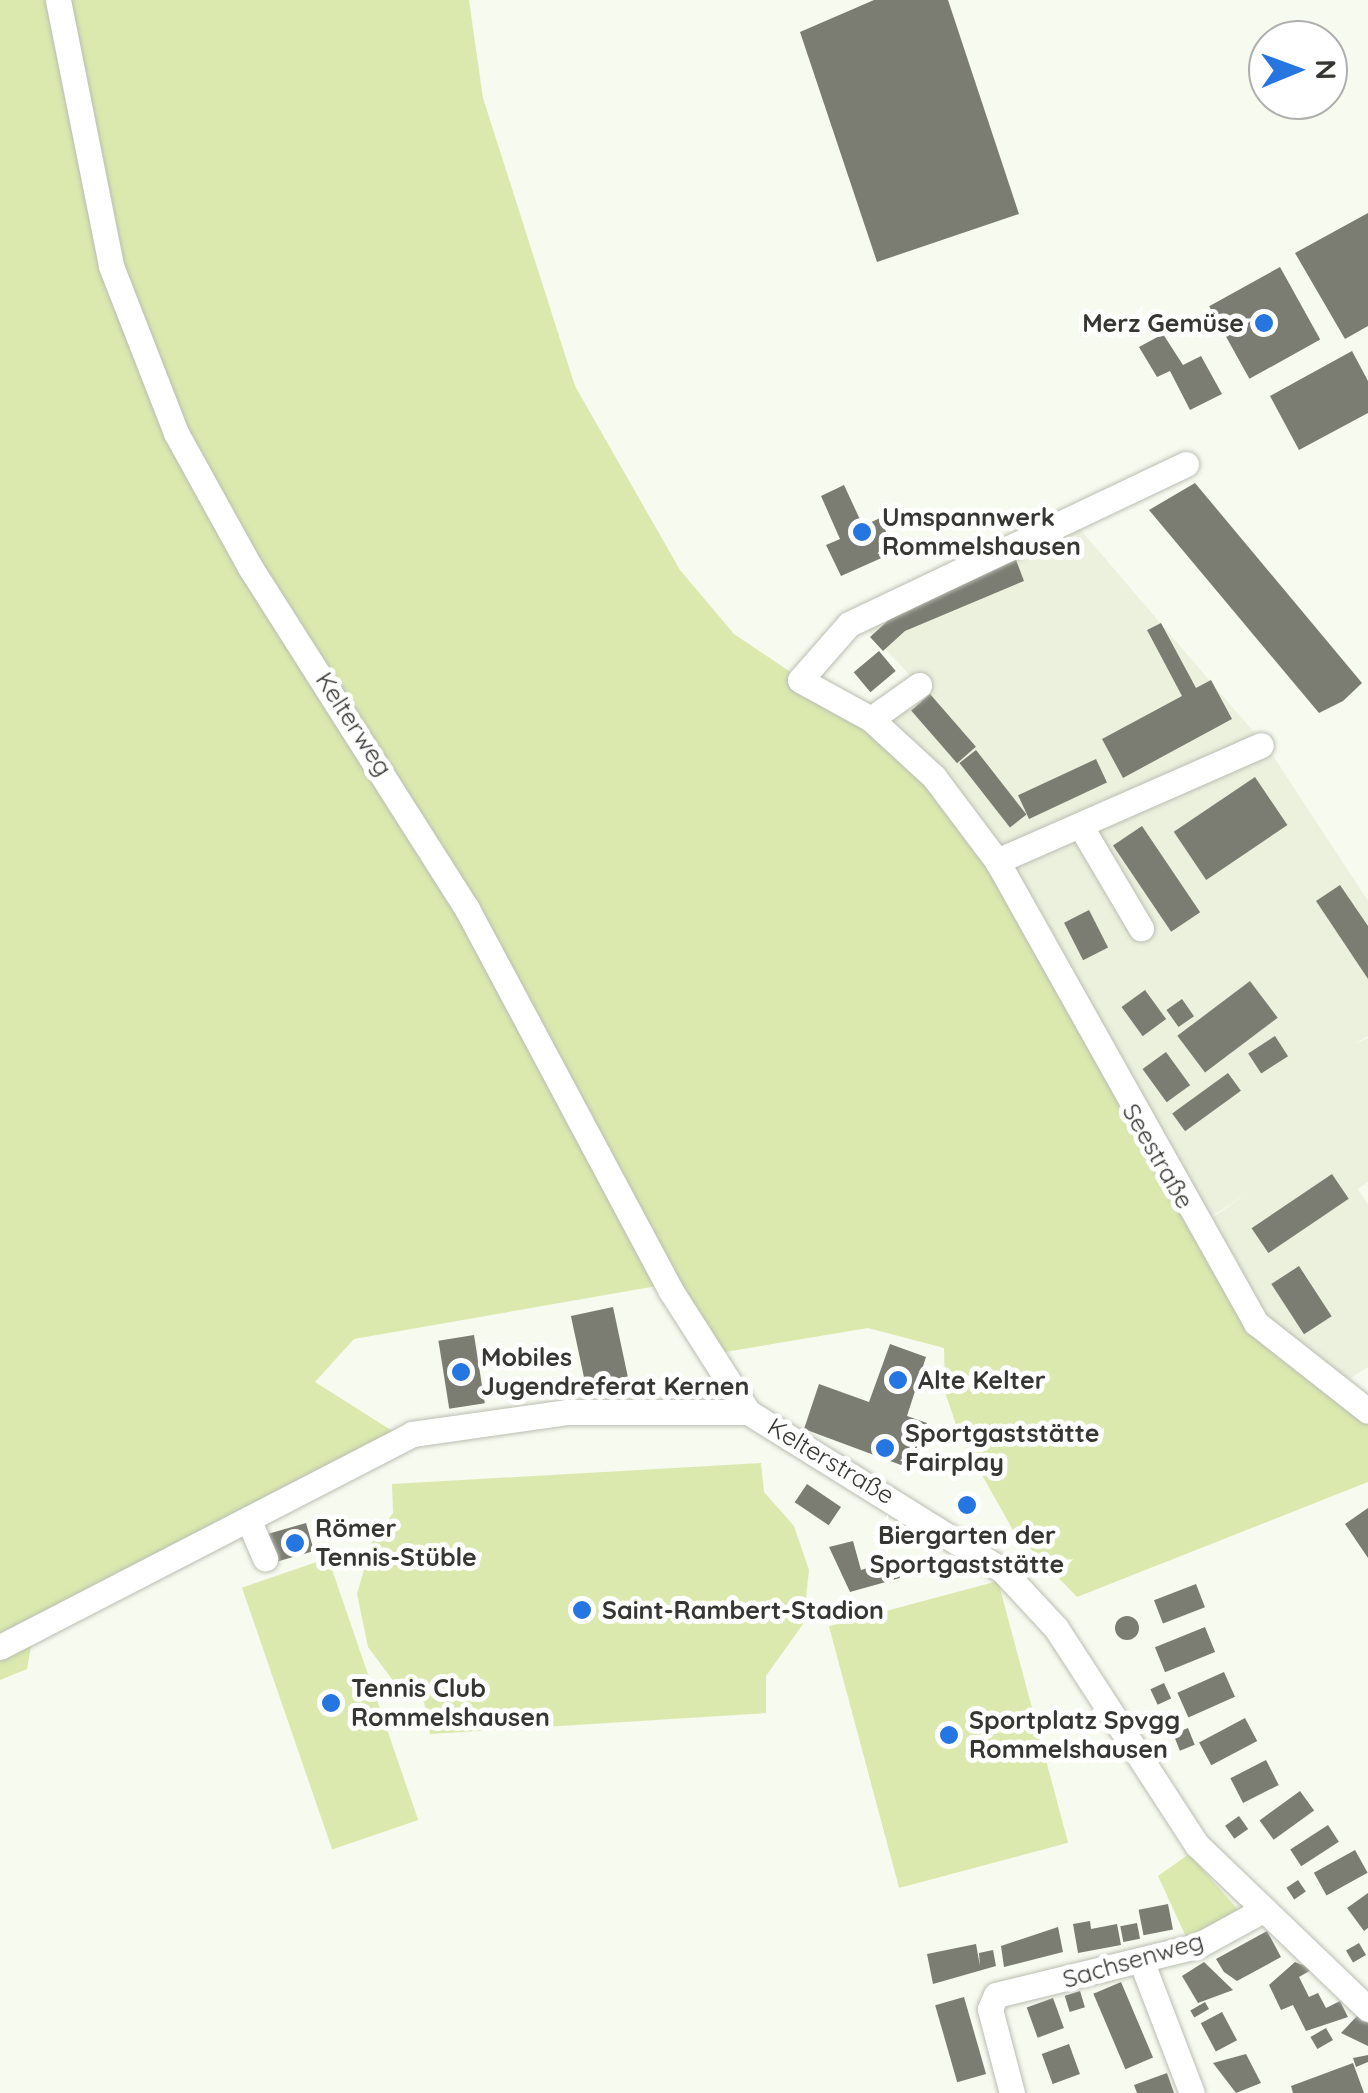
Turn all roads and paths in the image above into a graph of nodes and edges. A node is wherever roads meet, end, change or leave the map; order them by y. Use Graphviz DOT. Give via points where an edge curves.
graph roads {
  1 [pos="58,0"];
  2 [pos="1186,464"];
  3 [pos="919,685"];
  4 [pos="871,719"];
  5 [pos="1262,744"];
  6 [pos="1080,825"];
  7 [pos="997,861"];
  8 [pos="1141,928"];
  9 [pos="1362,1395"];
  10 [pos="748,1412"];
  11 [pos="248,1518"];
  12 [pos="264,1558"];
  13 [pos="0,1647"];
  14 [pos="1263,1910"];
  15 [pos="1142,1962"];
  16 [pos="1368,2009"];
  17 [pos="1012,2093"];
  18 [pos="1192,2093"];
  1 -- 10 [label="street, Kelterweg" via="111,266 176,433 250,568 467,909 671,1291"];
  2 -- 4 [label="street, Seestraße" via="848,624 800,680"];
  3 -- 4 [label="street"];
  4 -- 7 [label="street, Seestraße" via="934,777"];
  5 -- 6 [label="street"];
  6 -- 7 [label="street"];
  6 -- 8 [label="street"];
  7 -- 9 [label="street, Seestraße" via="1163,1169 1256,1323"];
  10 -- 11 [label="street, Kelterstraße" via="566,1412 412,1434"];
  10 -- 14 [label="street, Kelterstraße" via="1003,1571 1056,1628 1197,1845"];
  11 -- 12 [label="street"];
  11 -- 13 [label="street, Kelterstraße"];
  14 -- 15 [label="street, Sachsenweg"];
  14 -- 16 [label="street, Kelterstraße"];
  15 -- 17 [label="street, Sachsenweg" via="996,1995 990,2009"];
  15 -- 18 [label="street"];
}
